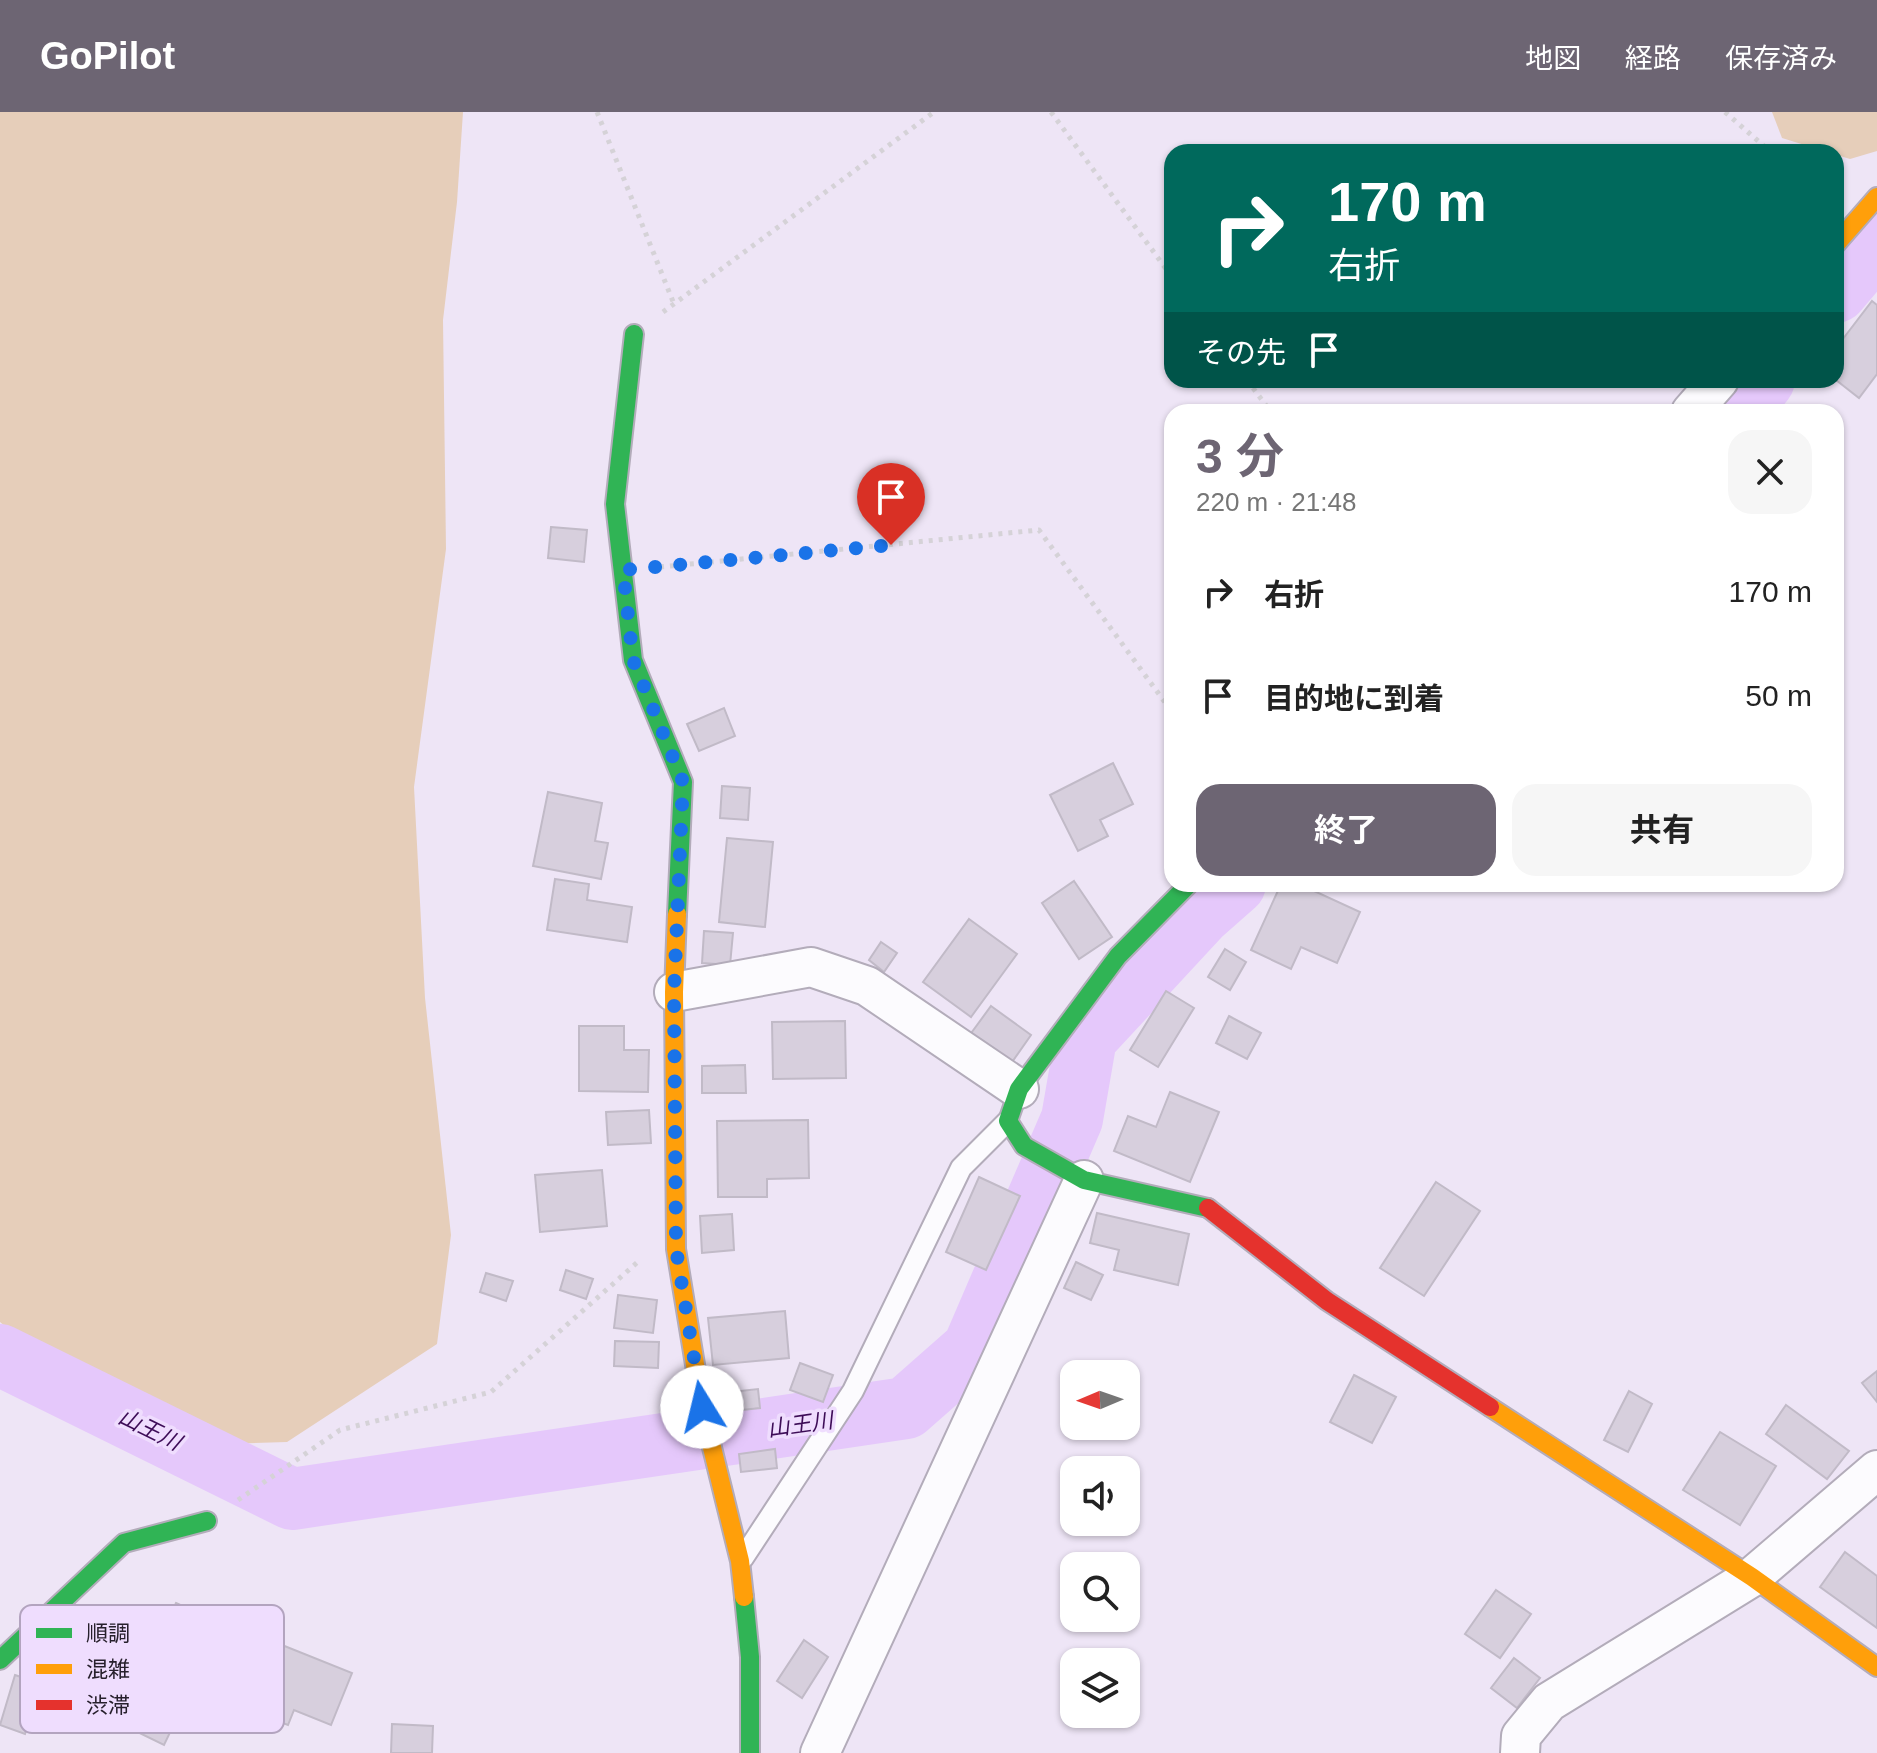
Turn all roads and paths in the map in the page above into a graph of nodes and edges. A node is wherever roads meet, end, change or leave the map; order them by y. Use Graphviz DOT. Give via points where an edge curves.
graph roads {
  1 [pos="597,112"];
  2 [pos="934,112"];
  3 [pos="1051,112"];
  4 [pos="1725,112"];
  5 [pos="1762,144"];
  6 [pos="1877,197"];
  7 [pos="1844,235"];
  8 [pos="1164,266"];
  9 [pos="674,304"];
  10 [pos="634,334"];
  11 [pos="1712,388"];
  12 [pos="1698,404"];
  13 [pos="623,570"];
  14 [pos="1164,701"];
  15 [pos="1181,892"];
  16 [pos="674,992"];
  17 [pos="1014,1105"];
  18 [pos="1083,1179"];
  19 [pos="676,1249"];
  20 [pos="1877,1470"];
  21 [pos="207,1521"];
  22 [pos="740,1561"];
  23 [pos="1752,1577"];
  24 [pos="58,1605"];
  25 [pos="20,1641"];
  26 [pos="0,1660"];
  27 [pos="1877,1667"];
  28 [pos="750,1753"];
  29 [pos="820,1753"];
  30 [pos="1520,1753"];
  1 -- 9 [label="path"];
  2 -- 9 [label="path"];
  3 -- 8 [label="path"];
  4 -- 5 [label="path"];
  6 -- 7 [label="street"];
  9 -- 10 [label="path"];
  10 -- 13 [label="street" via="615,504"];
  11 -- 12 [label="street"];
  13 -- 14 [label="path" via="1039,530"];
  13 -- 16 [label="street" via="633,660 683,782"];
  15 -- 17 [label="street" via="1118,956"];
  16 -- 17 [label="street" via="811,967 867,986"];
  16 -- 19 [label="street"];
  17 -- 18 [label="street" via="1024,1146"];
  17 -- 22 [label="lane" via="961,1168 853,1391"];
  18 -- 23 [label="street" via="1211,1209 1327,1301"];
  18 -- 29 [label="street"];
  19 -- 21 [label="path" via="643,1258 491,1392 340,1430"];
  19 -- 22 [label="street" via="702,1407"];
  20 -- 23 [label="street"];
  21 -- 24 [label="street" via="124,1543"];
  22 -- 28 [label="street" via="750,1657"];
  23 -- 27 [label="street"];
  23 -- 30 [label="street" via="1549,1702 1521,1736"];
  25 -- 26 [label="street"];
}
